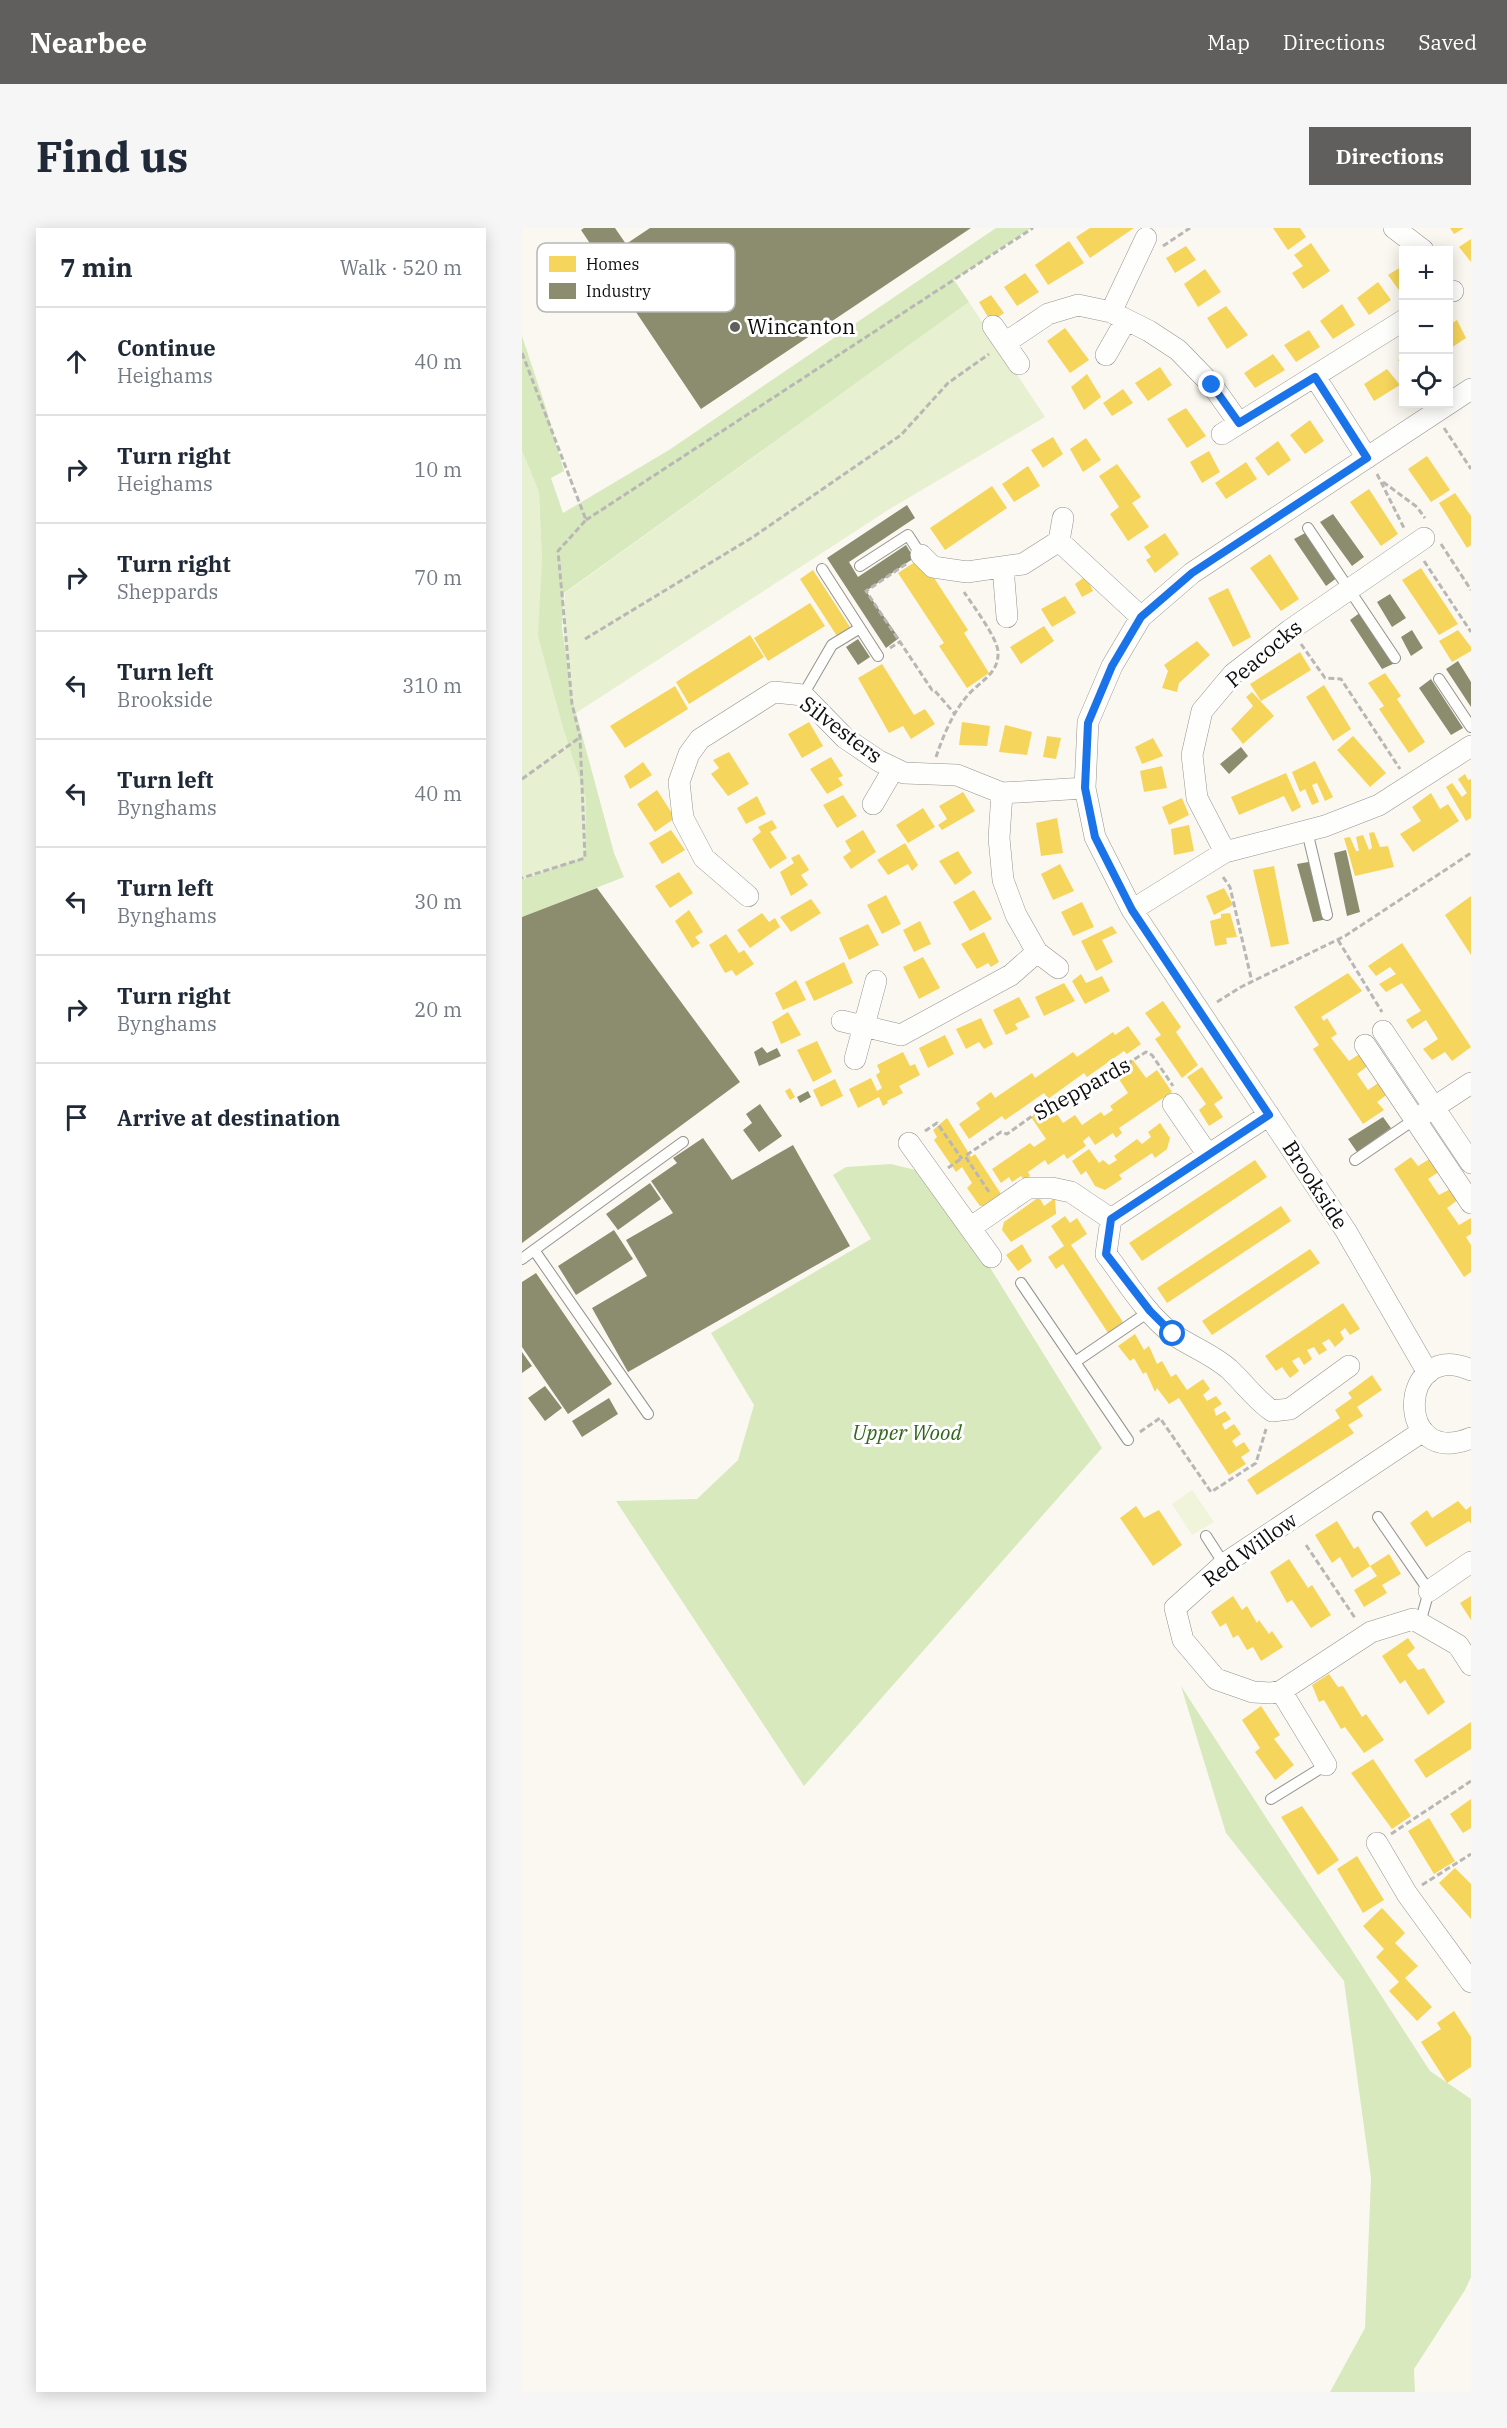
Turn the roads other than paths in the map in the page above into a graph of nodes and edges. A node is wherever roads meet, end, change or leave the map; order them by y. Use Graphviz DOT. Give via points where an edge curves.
graph roads {
  1 [pos="1394,228"];
  2 [pos="1145,233"];
  3 [pos="1418,246"];
  4 [pos="1118,316"];
  5 [pos="1399,323"];
  6 [pos="1106,355"];
  7 [pos="1019,364"];
  8 [pos="1315,377"];
  9 [pos="1468,397"];
  10 [pos="1367,458"];
  11 [pos="1063,518"];
  12 [pos="1308,528"];
  13 [pos="1426,537"];
  14 [pos="1059,541"];
  15 [pos="921,555"];
  16 [pos="860,566"];
  17 [pos="1003,567"];
  18 [pos="822,569"];
  19 [pos="1349,589"];
  20 [pos="1007,617"];
  21 [pos="1141,617"];
  22 [pos="860,628"];
  23 [pos="878,656"];
  24 [pos="1395,658"];
  25 [pos="1439,679"];
  26 [pos="802,696"];
  27 [pos="1471,727"];
  28 [pos="1471,746"];
  29 [pos="894,768"];
  30 [pos="1085,788"];
  31 [pos="1002,793"];
  32 [pos="873,804"];
  33 [pos="1307,831"];
  34 [pos="1218,856"];
  35 [pos="748,897"];
  36 [pos="1132,910"];
  37 [pos="1327,915"];
  38 [pos="1037,952"];
  39 [pos="1058,969"];
  40 [pos="876,981"];
  41 [pos="842,1021"];
  42 [pos="864,1026"];
  43 [pos="1383,1031"];
  44 [pos="1365,1045"];
  45 [pos="855,1059"];
  46 [pos="1471,1083"];
  47 [pos="1173,1104"];
  48 [pos="1434,1108"];
  49 [pos="1269,1115"];
  50 [pos="1415,1119"];
  51 [pos="683,1142"];
  52 [pos="909,1143"];
  53 [pos="1208,1155"];
  54 [pos="1354,1160"];
  55 [pos="1471,1163"];
  56 [pos="1471,1203"];
  57 [pos="1111,1219"];
  58 [pos="970,1228"];
  59 [pos="534,1250"];
  60 [pos="991,1257"];
  61 [pos="522,1258"];
  62 [pos="1021,1283"];
  63 [pos="1150,1311"];
  64 [pos="1075,1362"];
  65 [pos="1349,1366"];
  66 [pos="1471,1370"];
  67 [pos="1428,1373"];
  68 [pos="648,1414"];
  69 [pos="1423,1431"];
  70 [pos="1471,1438"];
  71 [pos="1128,1440"];
  72 [pos="1378,1517"];
  73 [pos="1206,1536"];
  74 [pos="1471,1562"];
  75 [pos="1224,1564"];
  76 [pos="1429,1591"];
  77 [pos="1420,1623"];
  78 [pos="1471,1665"];
  79 [pos="1281,1691"];
  80 [pos="1326,1765"];
  81 [pos="1271,1799"];
  82 [pos="1377,1843"];
  83 [pos="1471,1982"];
  1 -- 3 [label="street"];
  2 -- 4 [label="street"];
  4 -- 6 [label="street"];
  4 -- 7 [label="street" via="1078,305 999,334"];
  4 -- 8 [label="street" via="1179,350 1212,385 1231,429"];
  5 -- 8 [label="street"];
  8 -- 10 [label="street"];
  9 -- 10 [label="street, Brookside" via="1434,413"];
  10 -- 21 [label="street, Brookside" via="1192,573"];
  11 -- 14 [label="street"];
  12 -- 19 [label="lane"];
  13 -- 19 [label="street, Peacocks"];
  14 -- 17 [label="street" via="1023,564"];
  14 -- 21 [label="street"];
  15 -- 16 [label="lane" via="908,535"];
  15 -- 17 [label="street" via="933,567 962,571"];
  17 -- 20 [label="street"];
  18 -- 22 [label="lane"];
  19 -- 24 [label="lane"];
  19 -- 34 [label="street, Peacocks" via="1233,674 1202,711 1192,755 1197,798"];
  21 -- 30 [label="street, Brookside" via="1112,666 1088,723"];
  22 -- 23 [label="lane"];
  22 -- 26 [label="lane" via="832,645"];
  25 -- 27 [label="lane"];
  26 -- 29 [label="street, Silvesters" via="845,738"];
  26 -- 35 [label="street, Silvesters" via="774,692 700,739 689,754 679,782 683,818 704,858"];
  28 -- 33 [label="street" via="1379,805"];
  29 -- 31 [label="street, Silvesters" via="904,773 957,775"];
  29 -- 32 [label="street, Silvesters"];
  30 -- 31 [label="street, Silvesters"];
  30 -- 36 [label="street, Brookside" via="1095,837"];
  31 -- 38 [label="street" via="999,838 1003,880 1016,915"];
  33 -- 34 [label="street"];
  33 -- 37 [label="lane"];
  34 -- 36 [label="street"];
  36 -- 49 [label="street, Brookside"];
  38 -- 39 [label="street"];
  38 -- 42 [label="street" via="1011,975 900,1035"];
  40 -- 42 [label="street"];
  41 -- 42 [label="street"];
  42 -- 45 [label="street"];
  43 -- 48 [label="street"];
  44 -- 50 [label="street"];
  46 -- 48 [label="street"];
  47 -- 53 [label="street"];
  48 -- 50 [label="street"];
  48 -- 55 [label="street"];
  49 -- 53 [label="street"];
  49 -- 67 [label="street, Brookside" via="1346,1231"];
  50 -- 54 [label="lane"];
  50 -- 56 [label="street"];
  51 -- 59 [label="lane"];
  52 -- 58 [label="street"];
  53 -- 57 [label="street"];
  57 -- 58 [label="street" via="1071,1192 1028,1188"];
  57 -- 63 [label="street" via="1106,1254"];
  58 -- 60 [label="street"];
  59 -- 61 [label="lane"];
  59 -- 68 [label="lane"];
  62 -- 64 [label="lane"];
  63 -- 64 [label="lane"];
  63 -- 65 [label="street" via="1173,1334 1229,1369 1272,1411 1290,1409"];
  64 -- 71 [label="lane"];
  66 -- 67 [label="street" via="1448,1365"];
  67 -- 69 [label="street" via="1419,1383 1413,1401 1416,1420"];
  69 -- 70 [label="street" via="1447,1443"];
  69 -- 75 [label="street, Red Willow"];
  72 -- 76 [label="lane"];
  73 -- 75 [label="lane"];
  74 -- 76 [label="street"];
  75 -- 79 [label="street, Red Willow" via="1175,1608 1182,1640 1216,1679 1253,1692"];
  76 -- 77 [label="lane"];
  77 -- 78 [label="street" via="1458,1644"];
  77 -- 79 [label="street" via="1413,1619 1366,1635"];
  79 -- 80 [label="street"];
  80 -- 81 [label="lane"];
  82 -- 83 [label="street" via="1407,1894"];
}
